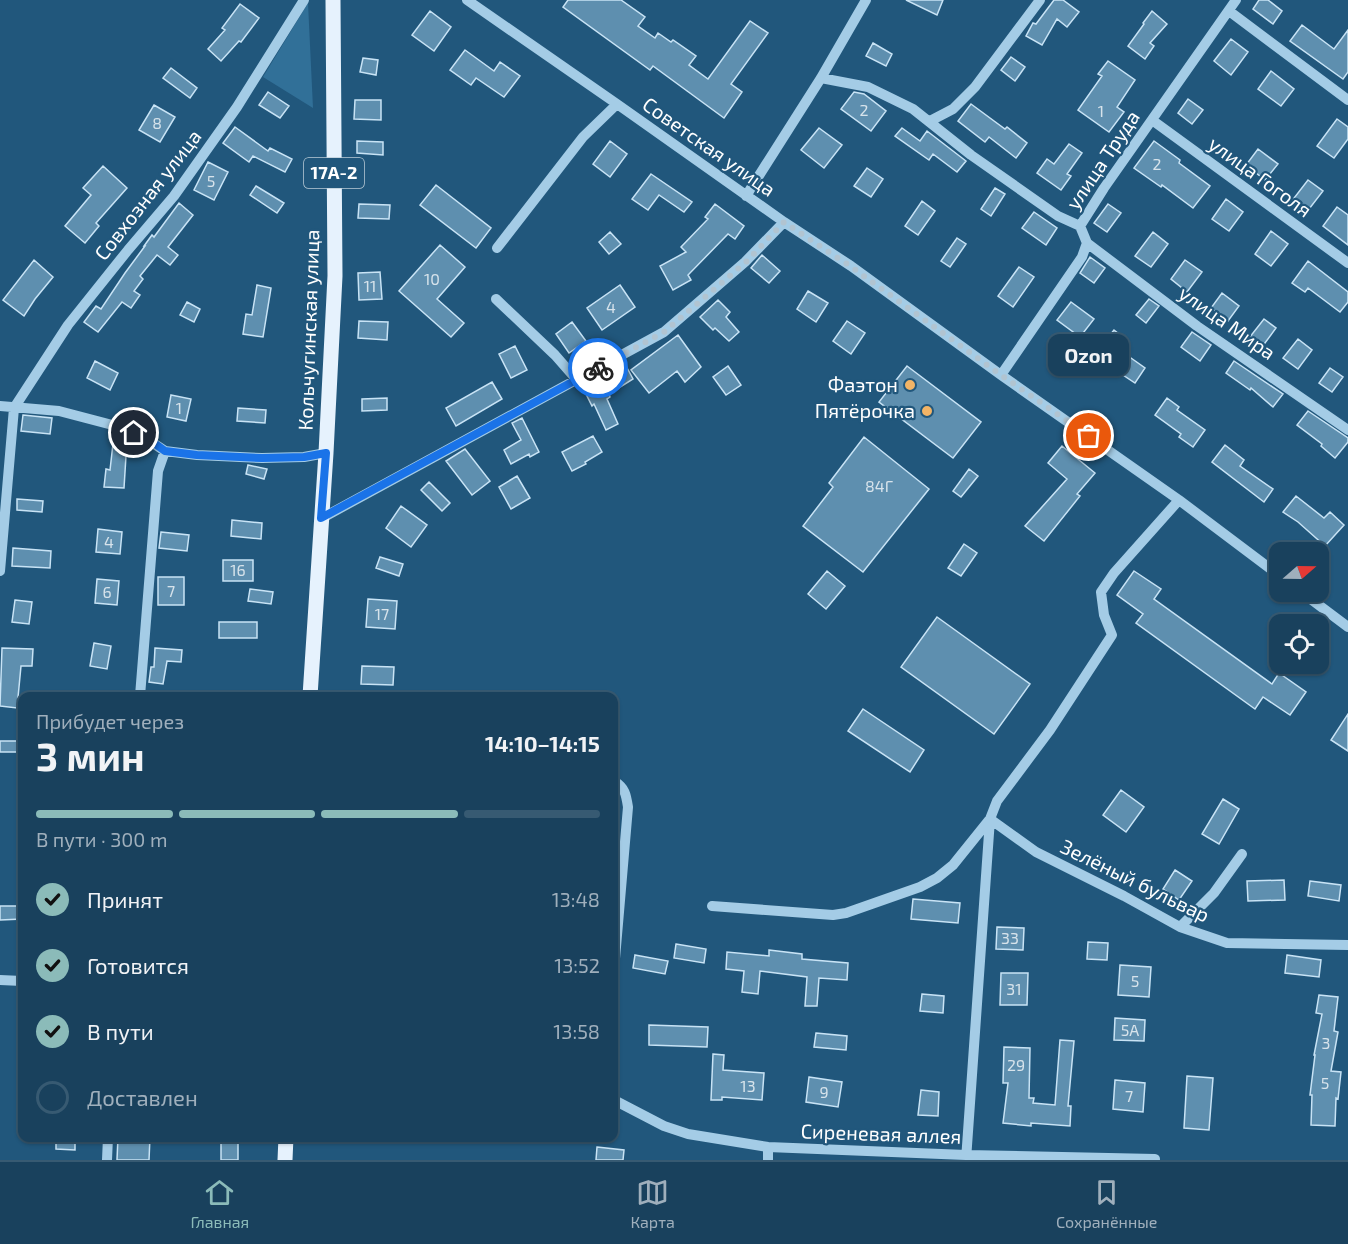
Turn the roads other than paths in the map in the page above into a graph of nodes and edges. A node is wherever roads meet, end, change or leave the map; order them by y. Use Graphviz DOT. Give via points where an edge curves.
graph roads {
  1 [pos="304,0"];
  2 [pos="333,0"];
  3 [pos="467,0"];
  4 [pos="866,0"];
  5 [pos="1040,0"];
  6 [pos="1236,0"];
  7 [pos="1228,11"];
  8 [pos="821,78"];
  9 [pos="1348,100"];
  10 [pos="617,104"];
  11 [pos="1152,120"];
  12 [pos="930,122"];
  13 [pos="746,196"];
  14 [pos="784,222"];
  15 [pos="1080,226"];
  16 [pos="1087,243"];
  17 [pos="497,248"];
  18 [pos="1348,263"];
  19 [pos="496,299"];
  20 [pos="1001,375"];
  21 [pos="576,379"];
  22 [pos="0,406"];
  23 [pos="14,408"];
  24 [pos="1348,430"];
  25 [pos="165,451"];
  26 [pos="326,453"];
  27 [pos="1179,500"];
  28 [pos="321,518"];
  29 [pos="1269,568"];
  30 [pos="0,571"];
  31 [pos="1315,602"];
  32 [pos="1348,627"];
  33 [pos="140,692"];
  34 [pos="310,692"];
  35 [pos="618,784"];
  36 [pos="990,819"];
  37 [pos="1242,854"];
  38 [pos="712,906"];
  39 [pos="618,923"];
  40 [pos="1180,927"];
  41 [pos="1348,945"];
  42 [pos="0,980"];
  43 [pos="18,981"];
  44 [pos="618,1102"];
  45 [pos="108,1142"];
  46 [pos="286,1142"];
  47 [pos="768,1147"];
  48 [pos="966,1158"];
  49 [pos="1155,1159"];
  50 [pos="107,1160"];
  51 [pos="285,1160"];
  52 [pos="768,1160"];
  1 -- 23 [label="street, Совхозная улица" via="199,161 68,325"];
  2 -- 26 [label="main road, Кольчугинская улица / 17А-2" via="335,276"];
  3 -- 10 [label="street, Советская улица"];
  4 -- 8 [label="street"];
  5 -- 12 [label="street" via="975,87 953,109"];
  6 -- 7 [label="street, улица Труда"];
  7 -- 9 [label="street"];
  7 -- 11 [label="street, улица Труда"];
  8 -- 12 [label="street" via="868,87 914,109"];
  8 -- 13 [label="street"];
  10 -- 13 [label="street, Советская улица"];
  10 -- 17 [label="street" via="583,137"];
  11 -- 15 [label="street, улица Труда"];
  11 -- 18 [label="street, улица Гоголя"];
  12 -- 15 [label="street" via="1058,216"];
  13 -- 14 [label="street, Советская улица"];
  14 -- 20 [label="street, Советская улица"];
  14 -- 21 [label="street" via="746,262 664,332"];
  15 -- 16 [label="street, улица Труда"];
  16 -- 20 [label="street" via="1082,257"];
  16 -- 24 [label="street, улица Мира" via="1197,326"];
  19 -- 21 [label="street"];
  20 -- 27 [label="street, Советская улица"];
  21 -- 28 [label="street"];
  22 -- 23 [label="street"];
  23 -- 25 [label="street" via="59,411 120,427"];
  23 -- 30 [label="street"];
  25 -- 26 [label="street" via="262,458"];
  25 -- 33 [label="street" via="158,471"];
  26 -- 28 [label="main road, Кольчугинская улица / 17А-2"];
  27 -- 29 [label="street, Советская улица"];
  27 -- 36 [label="street" via="1101,592 1112,635 1050,730 997,801"];
  28 -- 34 [label="main road, Кольчугинская улица / 17А-2"];
  31 -- 32 [label="street"];
  35 -- 39 [label="street" via="628,807"];
  36 -- 38 [label="street" via="953,865 937,878 846,913"];
  36 -- 40 [label="street, Зелёный бульвар" via="1036,852"];
  36 -- 48 [label="street"];
  37 -- 40 [label="street" via="1214,893"];
  40 -- 41 [label="street, Зелёный бульвар" via="1227,943"];
  42 -- 43 [label="street"];
  44 -- 47 [label="street, Сиреневая аллея" via="688,1134"];
  45 -- 50 [label="street"];
  46 -- 51 [label="main road"];
  47 -- 48 [label="street, Сиреневая аллея"];
  47 -- 52 [label="street"];
  48 -- 49 [label="street, Сиреневая аллея"];
}
